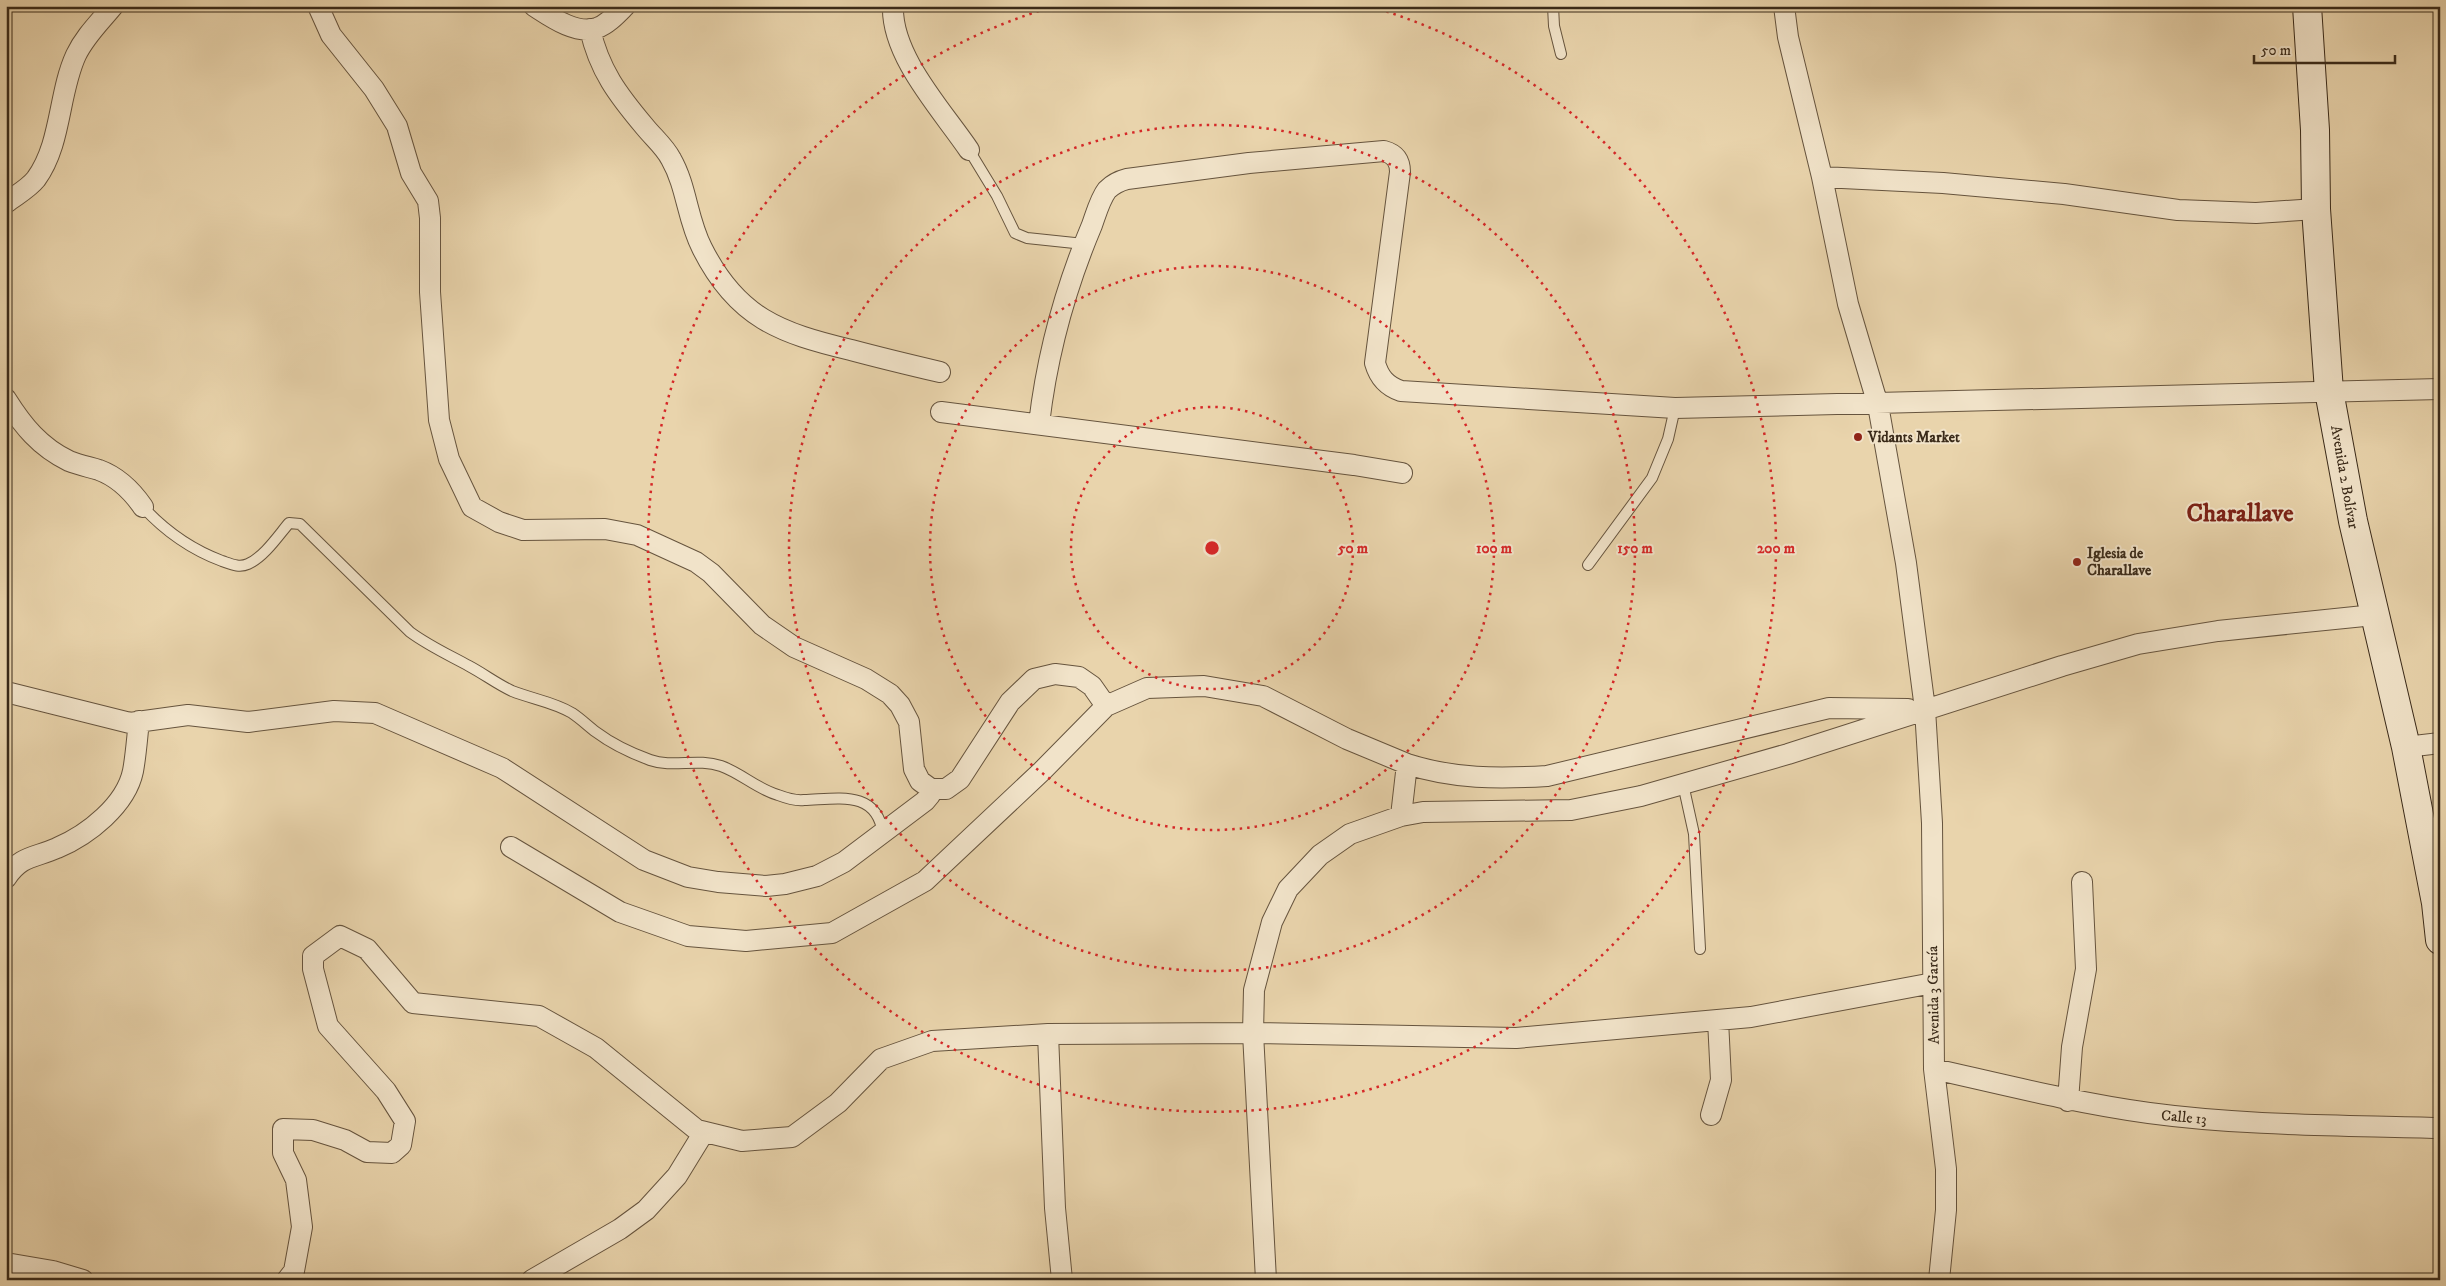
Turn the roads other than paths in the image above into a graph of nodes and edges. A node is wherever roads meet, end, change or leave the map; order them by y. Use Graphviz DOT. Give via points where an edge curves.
graph roads {
  1 [pos="113,6"];
  2 [pos="318,6"];
  3 [pos="534,6"];
  4 [pos="625,6"];
  5 [pos="893,6"];
  6 [pos="1553,6"];
  7 [pos="1784,6"];
  8 [pos="2307,6"];
  9 [pos="590,28"];
  10 [pos="1561,54"];
  11 [pos="969,150"];
  12 [pos="1822,177"];
  13 [pos="6,203"];
  14 [pos="2316,210"];
  15 [pos="1084,244"];
  16 [pos="940,372"];
  17 [pos="2440,389"];
  18 [pos="2330,391"];
  19 [pos="6,399"];
  20 [pos="1878,405"];
  21 [pos="1676,408"];
  22 [pos="941,412"];
  23 [pos="1039,424"];
  24 [pos="1402,473"];
  25 [pos="144,507"];
  26 [pos="1588,565"];
  27 [pos="2374,615"];
  28 [pos="6,692"];
  29 [pos="1106,706"];
  30 [pos="1925,709"];
  31 [pos="140,721"];
  32 [pos="2440,743"];
  33 [pos="2406,747"];
  34 [pos="1407,764"];
  35 [pos="1683,784"];
  36 [pos="931,789"];
  37 [pos="1401,816"];
  38 [pos="883,834"];
  39 [pos="511,847"];
  40 [pos="6,878"];
  41 [pos="2082,882"];
  42 [pos="2438,904"];
  43 [pos="2440,940"];
  44 [pos="1700,949"];
  45 [pos="1932,983"];
  46 [pos="1718,1020"];
  47 [pos="1048,1034"];
  48 [pos="1252,1034"];
  49 [pos="1934,1069"];
  50 [pos="2068,1101"];
  51 [pos="1711,1115"];
  52 [pos="2440,1128"];
  53 [pos="704,1132"];
  54 [pos="6,1262"];
  55 [pos="83,1280"];
  56 [pos="288,1280"];
  57 [pos="532,1280"];
  58 [pos="1062,1280"];
  59 [pos="1266,1280"];
  60 [pos="1939,1280"];
  1 -- 13 [label="street" via="92,28 76,56 55,136 42,170 27,188"];
  2 -- 36 [label="street" via="331,35 374,89 397,126 411,173 428,201 430,292 439,420 449,459 472,507 522,530 597,528 636,535 696,562 762,625 794,647 866,679 890,694 909,722 914,769 920,782"];
  3 -- 9 [label="street" via="557,21"];
  4 -- 9 [label="street" via="609,21"];
  5 -- 11 [label="street" via="896,36 906,58"];
  6 -- 10 [label="lane"];
  7 -- 12 [label="street, Avenida 3 García" via="1788,37"];
  8 -- 14 [label="street, Avenida 2 Bolívar" via="2315,130"];
  9 -- 16 [label="street" via="604,73 670,157 682,183 697,239 714,270 736,298 761,319 790,334"];
  11 -- 15 [label="lane" via="1015,232 1027,238"];
  12 -- 14 [label="street" via="2055,193 2178,210 2256,214"];
  12 -- 20 [label="street, Avenida 3 García" via="1848,304"];
  14 -- 18 [label="street, Avenida 2 Bolívar"];
  15 -- 21 [label="street" via="1105,192 1119,181 1248,163 1389,153 1398,160 1400,172 1375,353 1377,372 1387,384 1401,391"];
  15 -- 23 [label="street" via="1056,329"];
  17 -- 18 [label="street"];
  18 -- 20 [label="street"];
  18 -- 27 [label="street, Avenida 2 Bolívar"];
  19 -- 25 [label="street" via="23,427 45,446 70,461 110,476 130,490"];
  20 -- 21 [label="street"];
  20 -- 30 [label="street, Avenida 3 García" via="1906,562"];
  21 -- 26 [label="lane" via="1652,478"];
  22 -- 23 [label="street"];
  23 -- 24 [label="street"];
  25 -- 38 [label="lane" via="185,544 237,566 255,559 289,523 300,524 410,632 489,679 534,700 560,707 616,745 653,761 722,766 764,790 790,799 834,797 858,801 878,817"];
  27 -- 30 [label="street" via="2218,631 2138,644"];
  27 -- 33 [label="street, Avenida 2 Bolívar"];
  28 -- 31 [label="street" via="86,714"];
  29 -- 34 [label="street" via="1147,688 1204,686 1263,696 1347,739"];
  29 -- 36 [label="street" via="1092,686 1079,677 1055,674 1034,680 1010,702 960,779 946,789"];
  29 -- 39 [label="street" via="925,881 832,933 746,941 688,936 620,912"];
  30 -- 34 [label="street" via="1829,708 1547,776 1504,779 1439,774"];
  30 -- 35 [label="street"];
  30 -- 45 [label="street, Avenida 3 García" via="1932,823"];
  31 -- 38 [label="street" via="188,715 248,722 334,711 375,714 502,768 644,860 688,877 718,882 766,886 802,880 830,869"];
  31 -- 40 [label="street" via="133,772 117,804 69,842 45,853 31,855 14,866"];
  32 -- 33 [label="street"];
  33 -- 42 [label="street, Avenida 2 Bolívar"];
  34 -- 37 [label="street"];
  35 -- 37 [label="street" via="1571,810 1445,811"];
  35 -- 44 [label="lane" via="1694,834"];
  36 -- 38 [label="street" via="925,801"];
  37 -- 48 [label="street" via="1350,834 1320,855 1288,889 1272,922 1256,982"];
  41 -- 50 [label="street" via="2086,969 2072,1047"];
  42 -- 43 [label="street, Avenida 2 Bolívar"];
  45 -- 46 [label="street" via="1751,1017"];
  45 -- 49 [label="street, Avenida 3 García"];
  46 -- 48 [label="street" via="1516,1038"];
  46 -- 51 [label="street" via="1721,1080"];
  47 -- 48 [label="street"];
  47 -- 53 [label="street" via="932,1041 881,1059 838,1103 792,1137 742,1141"];
  47 -- 58 [label="street" via="1054,1208"];
  48 -- 59 [label="street"];
  49 -- 50 [label="street, Calle 13"];
  49 -- 60 [label="street, Avenida 3 García" via="1946,1168 1946,1210"];
  50 -- 52 [label="street, Calle 13" via="2223,1120"];
  53 -- 56 [label="street" via="697,1130 596,1048 539,1016 413,1003 366,949 340,936 313,956 313,969 328,1026 386,1091 405,1121 404,1132 401,1146 392,1153 366,1152 345,1140 313,1130 283,1129 283,1153 296,1180 302,1227 294,1270"];
  53 -- 57 [label="street" via="677,1176 646,1210 620,1229"];
  54 -- 55 [label="street"];
}
